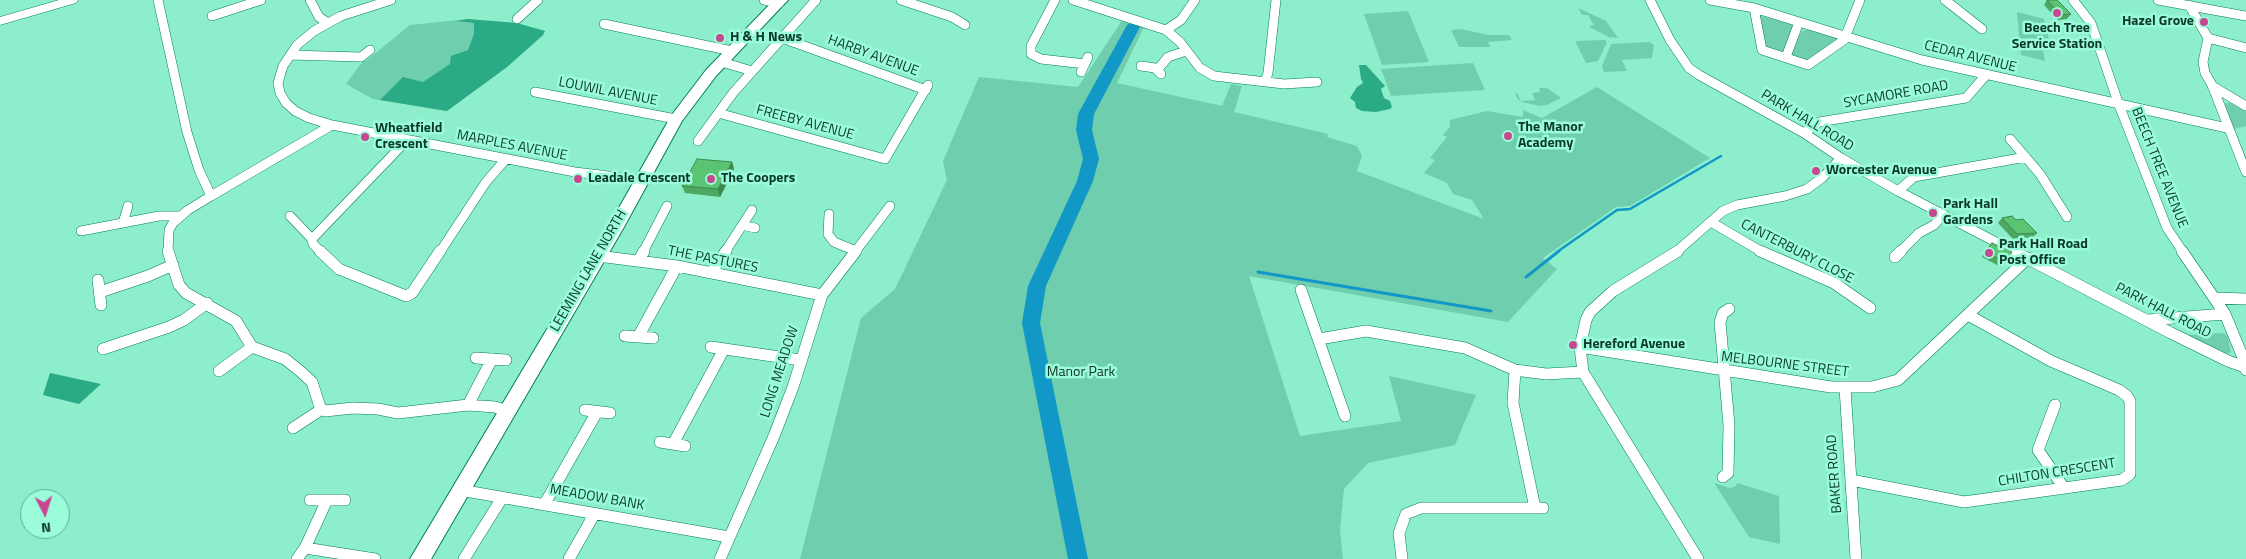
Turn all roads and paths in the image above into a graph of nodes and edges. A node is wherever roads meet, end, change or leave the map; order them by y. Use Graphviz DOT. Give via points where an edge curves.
graph roads {
  1 [pos="72,0"];
  2 [pos="158,0"];
  3 [pos="260,0"];
  4 [pos="310,0"];
  5 [pos="391,0"];
  6 [pos="538,0"];
  7 [pos="764,0"];
  8 [pos="816,0"];
  9 [pos="901,0"];
  10 [pos="1055,0"];
  11 [pos="1073,0"];
  12 [pos="1195,0"];
  13 [pos="1276,0"];
  14 [pos="1650,0"];
  15 [pos="1710,0"];
  16 [pos="1860,0"];
  17 [pos="1945,0"];
  18 [pos="2073,0"];
  19 [pos="2158,0"];
  20 [pos="780,2"];
  21 [pos="2189,5"];
  22 [pos="1754,8"];
  23 [pos="212,16"];
  24 [pos="2246,16"];
  25 [pos="517,19"];
  26 [pos="0,21"];
  27 [pos="1799,22"];
  28 [pos="328,23"];
  29 [pos="604,24"];
  30 [pos="965,25"];
  31 [pos="1982,29"];
  32 [pos="1166,30"];
  33 [pos="1846,36"];
  34 [pos="782,38"];
  35 [pos="2208,38"];
  36 [pos="2246,48"];
  37 [pos="370,50"];
  38 [pos="1186,51"];
  39 [pos="290,55"];
  40 [pos="727,56"];
  41 [pos="1786,57"];
  42 [pos="1142,66"];
  43 [pos="752,71"];
  44 [pos="1081,72"];
  45 [pos="1986,75"];
  46 [pos="1265,82"];
  47 [pos="1318,82"];
  48 [pos="2212,86"];
  49 [pos="535,92"];
  50 [pos="2119,105"];
  51 [pos="2246,106"];
  52 [pos="718,113"];
  53 [pos="676,119"];
  54 [pos="332,125"];
  55 [pos="2227,128"];
  56 [pos="1804,133"];
  57 [pos="2010,139"];
  58 [pos="407,140"];
  59 [pos="698,141"];
  60 [pos="2026,157"];
  61 [pos="1841,158"];
  62 [pos="506,159"];
  63 [pos="885,159"];
  64 [pos="2246,172"];
  65 [pos="642,180"];
  66 [pos="1898,191"];
  67 [pos="210,196"];
  68 [pos="128,206"];
  69 [pos="890,206"];
  70 [pos="752,210"];
  71 [pos="829,214"];
  72 [pos="674,215"];
  73 [pos="1943,215"];
  74 [pos="180,216"];
  75 [pos="290,216"];
  76 [pos="2067,217"];
  77 [pos="1711,222"];
  78 [pos="123,223"];
  79 [pos="742,225"];
  80 [pos="755,228"];
  81 [pos="81,231"];
  82 [pos="312,239"];
  83 [pos="856,250"];
  84 [pos="598,256"];
  85 [pos="1895,257"];
  86 [pos="2028,258"];
  87 [pos="639,260"];
  88 [pos="173,265"];
  89 [pos="677,266"];
  90 [pos="712,273"];
  91 [pos="98,280"];
  92 [pos="1301,290"];
  93 [pos="100,292"];
  94 [pos="822,296"];
  95 [pos="2216,298"];
  96 [pos="2246,299"];
  97 [pos="207,303"];
  98 [pos="101,305"];
  99 [pos="1870,308"];
  100 [pos="1729,309"];
  101 [pos="2225,314"];
  102 [pos="1968,315"];
  103 [pos="2147,320"];
  104 [pos="626,336"];
  105 [pos="638,337"];
  106 [pos="653,338"];
  107 [pos="1319,339"];
  108 [pos="711,346"];
  109 [pos="252,347"];
  110 [pos="1580,347"];
  111 [pos="724,348"];
  112 [pos="103,349"];
  113 [pos="476,358"];
  114 [pos="492,359"];
  115 [pos="506,360"];
  116 [pos="800,360"];
  117 [pos="2245,369"];
  118 [pos="1515,370"];
  119 [pos="219,371"];
  120 [pos="1724,371"];
  121 [pos="1583,372"];
  122 [pos="1845,388"];
  123 [pos="468,405"];
  124 [pos="2055,405"];
  125 [pos="322,409"];
  126 [pos="508,411"];
  127 [pos="610,413"];
  128 [pos="1345,416"];
  129 [pos="293,428"];
  130 [pos="660,442"];
  131 [pos="673,444"];
  132 [pos="685,446"];
  133 [pos="1723,477"];
  134 [pos="1851,480"];
  135 [pos="2064,488"];
  136 [pos="460,490"];
  137 [pos="502,498"];
  138 [pos="310,500"];
  139 [pos="328,500"];
  140 [pos="345,500"];
  141 [pos="544,504"];
  142 [pos="595,513"];
  143 [pos="729,536"];
  144 [pos="305,548"];
  145 [pos="297,559"];
  146 [pos="375,559"];
  147 [pos="420,559"];
  148 [pos="464,559"];
  149 [pos="569,559"];
  150 [pos="720,559"];
  151 [pos="1402,559"];
  152 [pos="1698,559"];
  153 [pos="1856,559"];
  1 -- 26 [label="main road"];
  2 -- 67 [label="street" via="187,132"];
  3 -- 23 [label="street" via="224,15"];
  4 -- 28 [label="street" via="319,18"];
  5 -- 28 [label="street, MARPLES AVENUE" via="355,10"];
  6 -- 25 [label="street"];
  7 -- 20 [label="street"];
  8 -- 34 [label="street"];
  9 -- 30 [label="street" via="952,17"];
  10 -- 44 [label="street" via="1031,54 1041,58 1087,60"];
  11 -- 32 [label="street"];
  12 -- 32 [label="street" via="1181,20"];
  13 -- 46 [label="street"];
  14 -- 56 [label="street, PARK HALL ROAD" via="1670,40 1689,68"];
  15 -- 22 [label="street, CEDAR AVENUE"];
  16 -- 33 [label="street"];
  17 -- 31 [label="street"];
  18 -- 50 [label="street, BEECH TREE AVENUE" via="2091,23"];
  19 -- 21 [label="street"];
  20 -- 40 [label="highway, LEEMING LANE NORTH"];
  21 -- 24 [label="street"];
  21 -- 35 [label="street"];
  22 -- 27 [label="street, CEDAR AVENUE"];
  22 -- 41 [label="street" via="1762,50"];
  27 -- 33 [label="street, CEDAR AVENUE"];
  27 -- 41 [label="street"];
  28 -- 39 [label="street, MARPLES AVENUE" via="309,35"];
  29 -- 40 [label="street"];
  32 -- 38 [label="street"];
  33 -- 41 [label="street" via="1808,65"];
  33 -- 45 [label="street, CEDAR AVENUE" via="1922,60"];
  34 -- 43 [label="street"];
  34 -- 63 [label="street, HARBY AVENUE" via="927,88"];
  35 -- 36 [label="street"];
  35 -- 48 [label="street" via="2203,62"];
  37 -- 39 [label="street" via="361,57"];
  38 -- 42 [label="street" via="1168,57 1160,72"];
  38 -- 46 [label="street" via="1206,73 1222,78"];
  39 -- 54 [label="street, MARPLES AVENUE" via="278,83 280,93 295,111"];
  40 -- 43 [label="street"];
  40 -- 53 [label="highway, LEEMING LANE NORTH"];
  43 -- 52 [label="street"];
  45 -- 50 [label="street, CEDAR AVENUE"];
  45 -- 56 [label="street, SYCAMORE ROAD" via="1966,98 1819,122"];
  46 -- 47 [label="street" via="1309,87"];
  48 -- 51 [label="street"];
  48 -- 55 [label="street"];
  49 -- 53 [label="street, LOUWIL AVENUE"];
  50 -- 55 [label="street, CEDAR AVENUE"];
  50 -- 95 [label="street, BEECH TREE AVENUE" via="2166,228"];
  52 -- 59 [label="street"];
  52 -- 63 [label="street, FREEBY AVENUE"];
  53 -- 65 [label="highway, LEEMING LANE NORTH"];
  54 -- 58 [label="street, MARPLES AVENUE"];
  54 -- 67 [label="street"];
  55 -- 64 [label="street"];
  56 -- 61 [label="street, PARK HALL ROAD"];
  57 -- 60 [label="street"];
  58 -- 62 [label="street, MARPLES AVENUE"];
  58 -- 82 [label="street"];
  60 -- 66 [label="street" via="1914,177"];
  60 -- 76 [label="street"];
  61 -- 66 [label="street, PARK HALL ROAD"];
  61 -- 77 [label="street" via="1807,189 1737,205 1723,211"];
  62 -- 65 [label="street, MARPLES AVENUE"];
  62 -- 82 [label="street" via="486,182 417,286 406,296 339,269 313,244"];
  65 -- 84 [label="highway, LEEMING LANE NORTH"];
  66 -- 73 [label="street, PARK HALL ROAD"];
  67 -- 74 [label="street"];
  68 -- 78 [label="street"];
  69 -- 83 [label="street, LONG MEADOW"];
  70 -- 79 [label="street"];
  71 -- 83 [label="street" via="828,234 834,242"];
  72 -- 87 [label="street" via="664,210"];
  73 -- 85 [label="street"];
  73 -- 86 [label="street, PARK HALL ROAD"];
  74 -- 78 [label="street" via="159,216"];
  74 -- 88 [label="street" via="167,238"];
  75 -- 82 [label="street"];
  77 -- 99 [label="street, CANTERBURY CLOSE" via="1768,255 1834,284"];
  77 -- 110 [label="street" via="1679,250 1613,291 1590,312"];
  78 -- 81 [label="street"];
  79 -- 80 [label="street"];
  79 -- 90 [label="street"];
  83 -- 94 [label="street, LONG MEADOW"];
  84 -- 87 [label="street, THE PASTURES"];
  84 -- 126 [label="highway, LEEMING LANE NORTH"];
  86 -- 102 [label="street, MELBOURNE STREET"];
  86 -- 103 [label="street, PARK HALL ROAD"];
  87 -- 89 [label="street, THE PASTURES"];
  88 -- 93 [label="street"];
  88 -- 97 [label="street" via="179,285 186,293"];
  89 -- 90 [label="street, THE PASTURES"];
  89 -- 105 [label="street"];
  90 -- 94 [label="street, THE PASTURES"];
  91 -- 93 [label="street"];
  92 -- 107 [label="street"];
  93 -- 98 [label="street"];
  94 -- 116 [label="street, LONG MEADOW"];
  95 -- 96 [label="street"];
  95 -- 101 [label="street, BEECH TREE AVENUE"];
  97 -- 109 [label="street" via="236,321"];
  97 -- 112 [label="street" via="184,320"];
  100 -- 120 [label="street" via="1723,313 1720,322"];
  101 -- 103 [label="street"];
  101 -- 117 [label="street, BEECH TREE AVENUE"];
  102 -- 122 [label="street, MELBOURNE STREET" via="1898,380 1872,387"];
  102 -- 135 [label="street, CHILTON CRESCENT" via="2052,361 2119,390 2130,401 2130,474 2122,480"];
  103 -- 117 [label="street, PARK HALL ROAD"];
  104 -- 105 [label="street"];
  105 -- 106 [label="street"];
  107 -- 118 [label="street" via="1366,331 1465,348"];
  107 -- 128 [label="street"];
  108 -- 111 [label="street"];
  109 -- 119 [label="street"];
  109 -- 125 [label="street" via="284,359 300,371 312,382"];
  110 -- 120 [label="street, MELBOURNE STREET"];
  110 -- 121 [label="street"];
  111 -- 116 [label="street"];
  111 -- 131 [label="street"];
  113 -- 114 [label="street"];
  114 -- 115 [label="street"];
  114 -- 123 [label="street"];
  116 -- 143 [label="street, LONG MEADOW" via="774,436"];
  118 -- 121 [label="street" via="1546,374"];
  118 -- 151 [label="street" via="1513,403 1539,508 1421,508 1406,514 1399,532"];
  120 -- 122 [label="street, MELBOURNE STREET"];
  120 -- 133 [label="street" via="1729,426 1728,473"];
  121 -- 152 [label="street"];
  122 -- 134 [label="street, BAKER ROAD"];
  123 -- 125 [label="street" via="398,413 370,408 325,412"];
  123 -- 126 [label="street"];
  124 -- 135 [label="street" via="2038,450"];
  125 -- 129 [label="street"];
  126 -- 136 [label="highway, LEEMING LANE NORTH"];
  127 -- 141 [label="street" via="591,411"];
  130 -- 131 [label="street"];
  131 -- 132 [label="street"];
  134 -- 135 [label="street, CHILTON CRESCENT" via="1964,502"];
  134 -- 153 [label="street, BAKER ROAD"];
  136 -- 137 [label="street, MEADOW BANK"];
  136 -- 147 [label="highway, LEEMING LANE NORTH"];
  137 -- 141 [label="street, MEADOW BANK"];
  137 -- 148 [label="street"];
  138 -- 139 [label="street"];
  139 -- 140 [label="street"];
  139 -- 144 [label="street"];
  141 -- 142 [label="street, MEADOW BANK"];
  142 -- 143 [label="street, MEADOW BANK"];
  142 -- 149 [label="street"];
  143 -- 150 [label="street, LONG MEADOW"];
  144 -- 145 [label="street"];
  144 -- 146 [label="street"];
}
